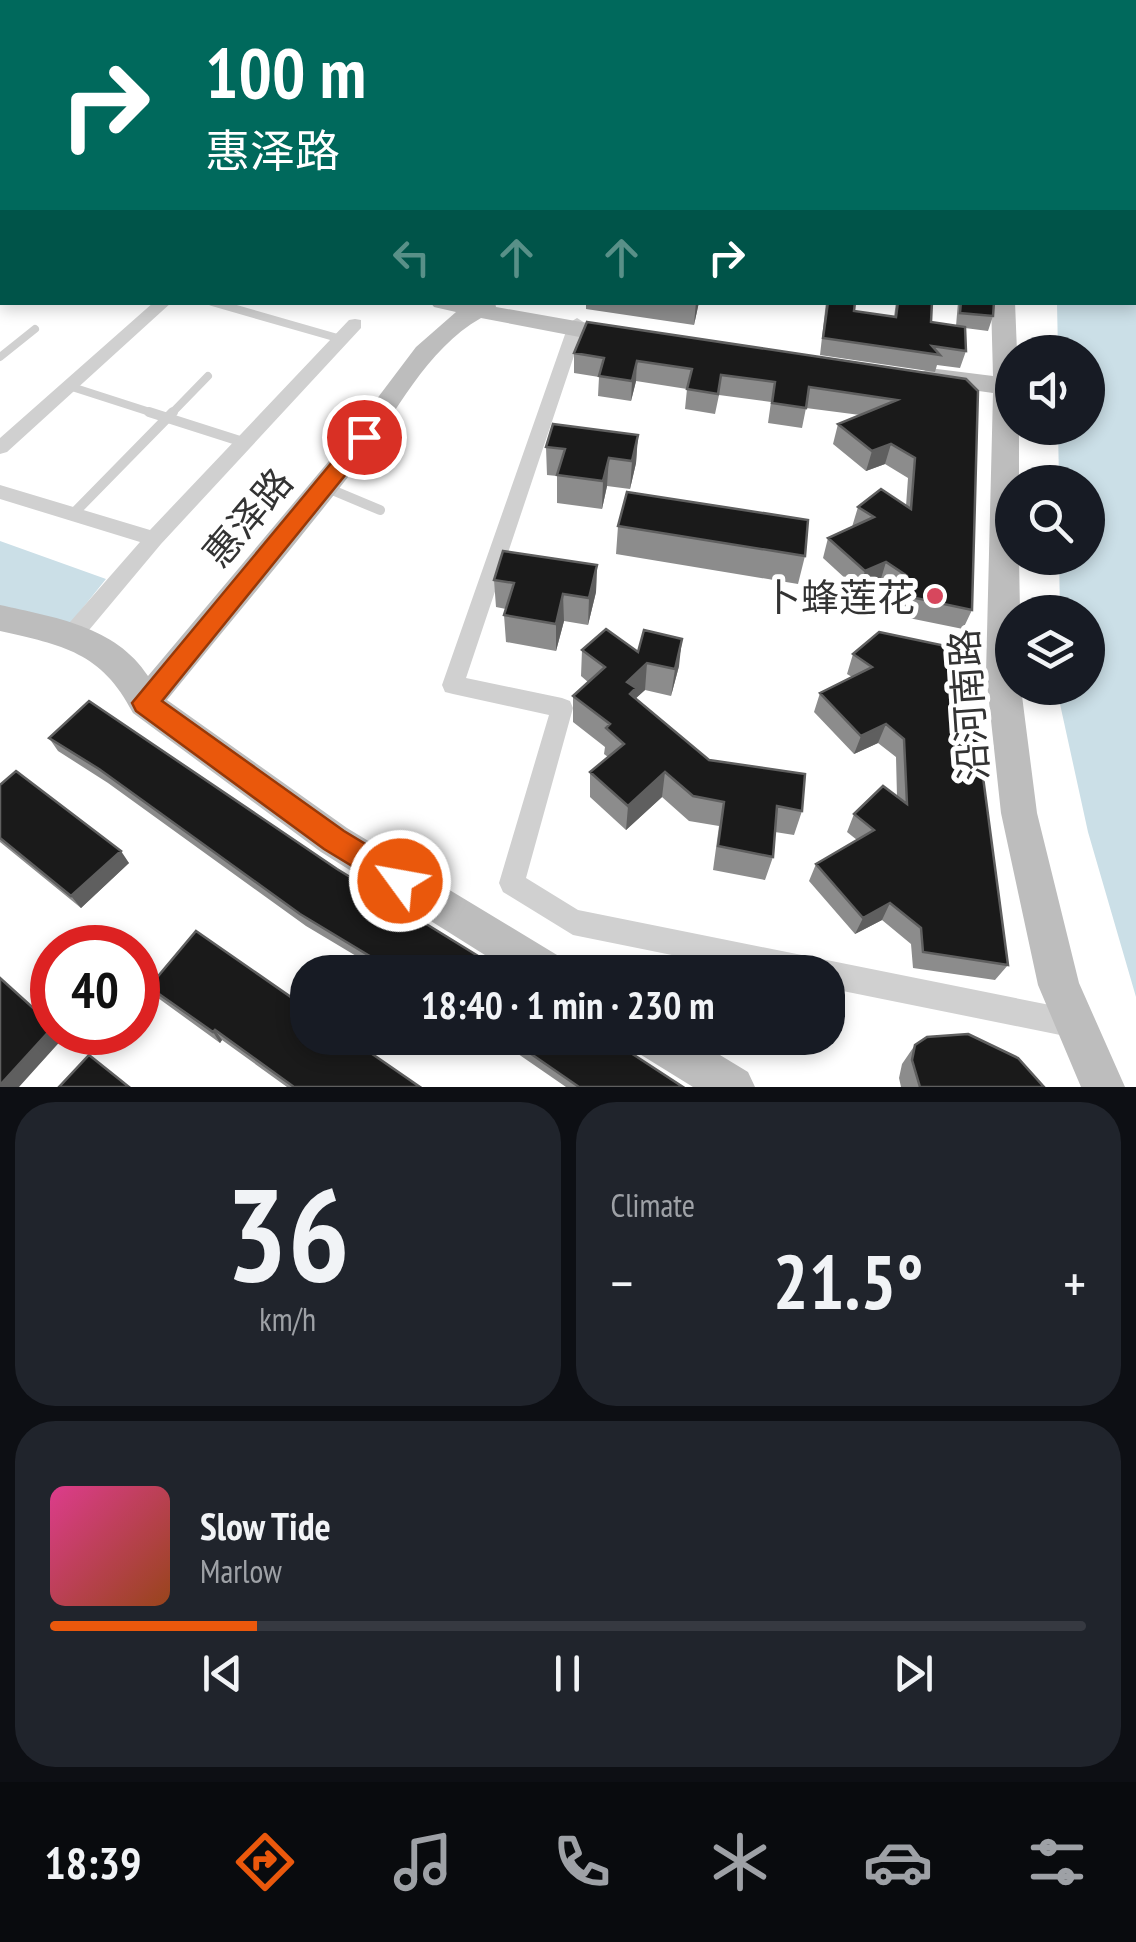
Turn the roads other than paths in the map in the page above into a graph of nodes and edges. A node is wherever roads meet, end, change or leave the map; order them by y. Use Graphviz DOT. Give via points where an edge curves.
graph roads {
  1 [pos="161,305"];
  2 [pos="222,305"];
  3 [pos="484,305"];
  4 [pos="1002,305"];
  5 [pos="355,324"];
  6 [pos="575,326"];
  7 [pos="35,329"];
  8 [pos="1004,335"];
  9 [pos="651,338"];
  10 [pos="341,339"];
  11 [pos="0,358"];
  12 [pos="208,376"];
  13 [pos="909,376"];
  14 [pos="69,386"];
  15 [pos="995,388"];
  16 [pos="243,442"];
  17 [pos="1005,445"];
  18 [pos="0,448"];
  19 [pos="324,487"];
  20 [pos="0,492"];
  21 [pos="380,510"];
  22 [pos="73,514"];
  23 [pos="154,539"];
  24 [pos="0,618"];
  25 [pos="71,636"];
  26 [pos="145,703"];
  27 [pos="520,955"];
  28 [pos="735,955"];
  29 [pos="845,977"];
  30 [pos="1077,1025"];
  31 [pos="681,1055"];
  32 [pos="733,1087"];
  33 [pos="1103,1087"];
  1 -- 14 [label="street"];
  2 -- 10 [label="lane"];
  3 -- 6 [label="street"];
  3 -- 19 [label="street, 惠泽路" via="423,350 385,412"];
  4 -- 8 [label="street, 沿河南路"];
  5 -- 10 [label="street"];
  6 -- 9 [label="street"];
  6 -- 28 [label="street" via="453,685 562,708 512,884 572,922"];
  7 -- 11 [label="lane"];
  10 -- 16 [label="street"];
  12 -- 22 [label="lane"];
  13 -- 15 [label="street"];
  14 -- 16 [label="lane"];
  14 -- 18 [label="street"];
  16 -- 23 [label="street"];
  17 -- 30 [label="street, 沿河南路" via="1002,674 1019,812 1059,986"];
  19 -- 21 [label="lane"];
  19 -- 26 [label="street, 惠泽路"];
  20 -- 22 [label="street"];
  22 -- 23 [label="street"];
  23 -- 25 [label="street"];
  24 -- 25 [label="street"];
  25 -- 26 [label="street" via="115,657 136,680"];
  26 -- 27 [label="street" via="334,840"];
  29 -- 30 [label="street"];
  30 -- 33 [label="street, 沿河南路"];
  31 -- 32 [label="street"];
}
